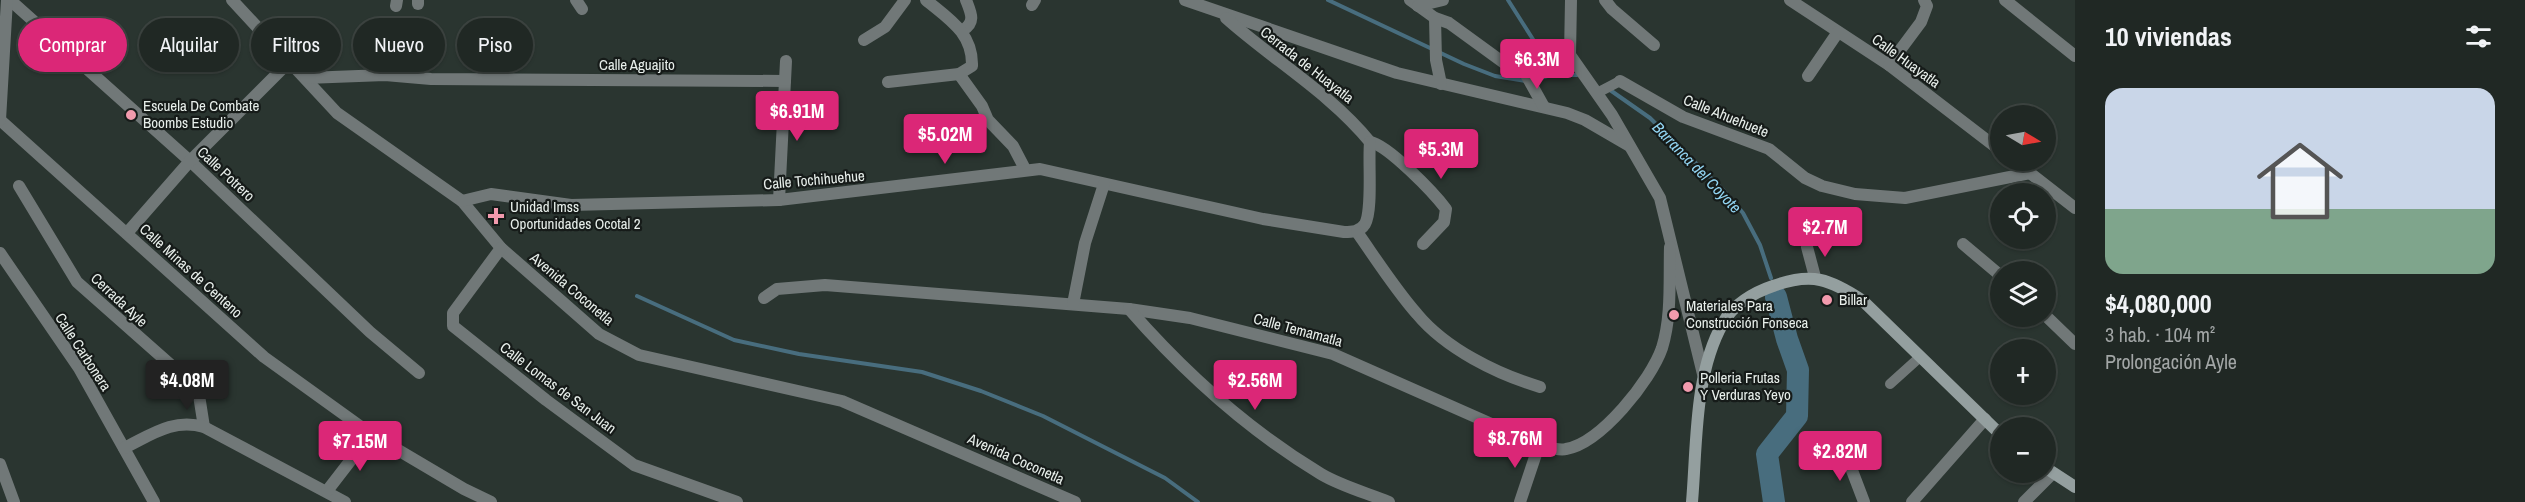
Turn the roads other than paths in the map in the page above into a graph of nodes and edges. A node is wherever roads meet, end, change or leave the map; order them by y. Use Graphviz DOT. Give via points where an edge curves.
graph roads {
  1 [pos="9,0"];
  2 [pos="232,0"];
  3 [pos="905,0"];
  4 [pos="926,0"];
  5 [pos="966,0"];
  6 [pos="1185,0"];
  7 [pos="1443,0"];
  8 [pos="1571,0"];
  9 [pos="1605,0"];
  10 [pos="1790,0"];
  11 [pos="1924,0"];
  12 [pos="2005,0"];
  13 [pos="1414,3"];
  14 [pos="1221,14"];
  15 [pos="1436,18"];
  16 [pos="251,20"];
  17 [pos="963,30"];
  18 [pos="1838,32"];
  19 [pos="864,40"];
  20 [pos="1654,45"];
  21 [pos="2075,56"];
  22 [pos="786,61"];
  23 [pos="1889,65"];
  24 [pos="279,72"];
  25 [pos="300,72"];
  26 [pos="959,74"];
  27 [pos="1808,76"];
  28 [pos="306,78"];
  29 [pos="785,81"];
  30 [pos="1620,81"];
  31 [pos="888,82"];
  32 [pos="1441,84"];
  33 [pos="1597,93"];
  34 [pos="1544,107"];
  35 [pos="1370,142"];
  36 [pos="1990,143"];
  37 [pos="1628,145"];
  38 [pos="190,161"];
  39 [pos="1025,169"];
  40 [pos="2027,171"];
  41 [pos="2030,173"];
  42 [pos="1104,184"];
  43 [pos="19,186"];
  44 [pos="779,200"];
  45 [pos="462,201"];
  46 [pos="2075,208"];
  47 [pos="1357,232"];
  48 [pos="127,233"];
  49 [pos="1423,244"];
  50 [pos="1963,244"];
  51 [pos="1670,247"];
  52 [pos="1806,247"];
  53 [pos="501,248"];
  54 [pos="0,253"];
  55 [pos="1990,267"];
  56 [pos="1815,277"];
  57 [pos="764,298"];
  58 [pos="1073,304"];
  59 [pos="1129,309"];
  60 [pos="2056,326"];
  61 [pos="2075,344"];
  62 [pos="1920,357"];
  63 [pos="419,373"];
  64 [pos="1703,374"];
  65 [pos="1890,384"];
  66 [pos="1540,387"];
  67 [pos="1985,419"];
  68 [pos="1990,424"];
  69 [pos="204,426"];
  70 [pos="371,434"];
  71 [pos="1539,445"];
  72 [pos="124,448"];
  73 [pos="1845,452"];
  74 [pos="0,464"];
  75 [pos="2056,475"];
  76 [pos="2040,483"];
  77 [pos="2075,488"];
  78 [pos="327,491"];
  79 [pos="1064,498"];
  80 [pos="342,501"];
  81 [pos="14,502"];
  82 [pos="154,502"];
  83 [pos="491,502"];
  84 [pos="737,502"];
  85 [pos="1075,502"];
  86 [pos="1389,502"];
  87 [pos="1520,502"];
  88 [pos="1692,502"];
  89 [pos="1864,502"];
  90 [pos="1912,502"];
  91 [pos="2024,502"];
  1 -- 38 [label="street, Calle Potrero"];
  1 -- 48 [label="street, Calle Minas de Centeno" via="0,120"];
  2 -- 16 [label="street, Avenida Coconetla"];
  3 -- 19 [label="street" via="885,27"];
  4 -- 17 [label="street"];
  5 -- 17 [label="street" via="973,17 970,26"];
  6 -- 14 [label="street"];
  7 -- 13 [label="street"];
  8 -- 33 [label="street" via="1570,55"];
  9 -- 20 [label="street"];
  10 -- 18 [label="street, Calle Huayatla"];
  11 -- 23 [label="street" via="1927,6 1921,22"];
  12 -- 21 [label="street"];
  13 -- 15 [label="street"];
  14 -- 32 [label="street"];
  14 -- 35 [label="street, Cerrada de Huayatla" via="1340,108"];
  15 -- 32 [label="street" via="1436,60"];
  15 -- 34 [label="street" via="1449,22 1525,74"];
  17 -- 26 [label="street" via="972,66"];
  18 -- 23 [label="street, Calle Huayatla"];
  18 -- 27 [label="street"];
  22 -- 29 [label="street"];
  23 -- 36 [label="street, Calle Huayatla"];
  24 -- 38 [label="street"];
  25 -- 28 [label="street, Avenida Coconetla"];
  26 -- 31 [label="street"];
  26 -- 39 [label="street" via="988,120 1013,146"];
  28 -- 29 [label="street, Calle Aguajito" via="350,74 431,79"];
  28 -- 45 [label="street, Avenida Coconetla" via="337,113"];
  29 -- 44 [label="street"];
  30 -- 33 [label="street"];
  30 -- 41 [label="street, Calle Ahuehuete" via="1683,117 1769,149 1813,182 1855,194 1905,198"];
  32 -- 34 [label="street"];
  33 -- 37 [label="street"];
  34 -- 37 [label="street" via="1585,120"];
  35 -- 47 [label="street" via="1368,207 1365,225"];
  35 -- 49 [label="street, Cerrada de Huayatla" via="1407,168 1446,209 1444,222"];
  37 -- 51 [label="street" via="1660,198"];
  38 -- 48 [label="street"];
  38 -- 63 [label="street, Calle Potrero" via="370,332"];
  39 -- 42 [label="street, Calle Tochihuehue"];
  39 -- 44 [label="street, Calle Tochihuehue"];
  40 -- 41 [label="street"];
  41 -- 46 [label="street"];
  42 -- 47 [label="street, Calle Tochihuehue" via="1263,219"];
  42 -- 58 [label="street" via="1085,243"];
  43 -- 69 [label="street, Cerrada Ayle" via="77,282 198,389"];
  44 -- 45 [label="street, Calle Tochihuehue" via="571,205 491,194"];
  45 -- 53 [label="street, Avenida Coconetla"];
  47 -- 66 [label="street" via="1417,315 1434,331 1490,369"];
  48 -- 70 [label="street, Calle Minas de Centeno" via="264,357"];
  50 -- 55 [label="street"];
  51 -- 64 [label="street"];
  51 -- 71 [label="street, Calle Temamatla" via="1668,317 1662,348 1644,383 1621,411 1581,444 1565,450"];
  52 -- 56 [label="street"];
  53 -- 79 [label="street, Avenida Coconetla" via="599,334 639,355 842,401"];
  53 -- 84 [label="street, Calle Lomas de San Juan" via="453,313 453,326 634,465"];
  54 -- 72 [label="street, Calle Carbonera" via="79,368"];
  56 -- 62 [label="main road" via="1839,285 1863,301"];
  56 -- 64 [label="main road" via="1776,285 1744,301 1724,321"];
  57 -- 58 [label="street, Calle Temamatla" via="777,289 825,285"];
  58 -- 59 [label="street, Calle Temamatla"];
  59 -- 71 [label="street, Calle Temamatla" via="1190,318 1333,354"];
  59 -- 86 [label="street" via="1161,345 1254,430 1323,475"];
  60 -- 61 [label="street"];
  62 -- 65 [label="street"];
  62 -- 67 [label="main road"];
  64 -- 88 [label="main road"];
  67 -- 68 [label="main road"];
  67 -- 90 [label="street"];
  69 -- 72 [label="street" via="177,423"];
  69 -- 78 [label="street"];
  70 -- 78 [label="street"];
  70 -- 83 [label="street, Calle Minas de Centeno"];
  71 -- 87 [label="street"];
  72 -- 82 [label="street, Calle Carbonera"];
  73 -- 89 [label="street"];
  74 -- 81 [label="street"];
  75 -- 77 [label="main road"];
  76 -- 91 [label="street"];
  78 -- 80 [label="street"];
  79 -- 85 [label="street, Avenida Coconetla"];
}
